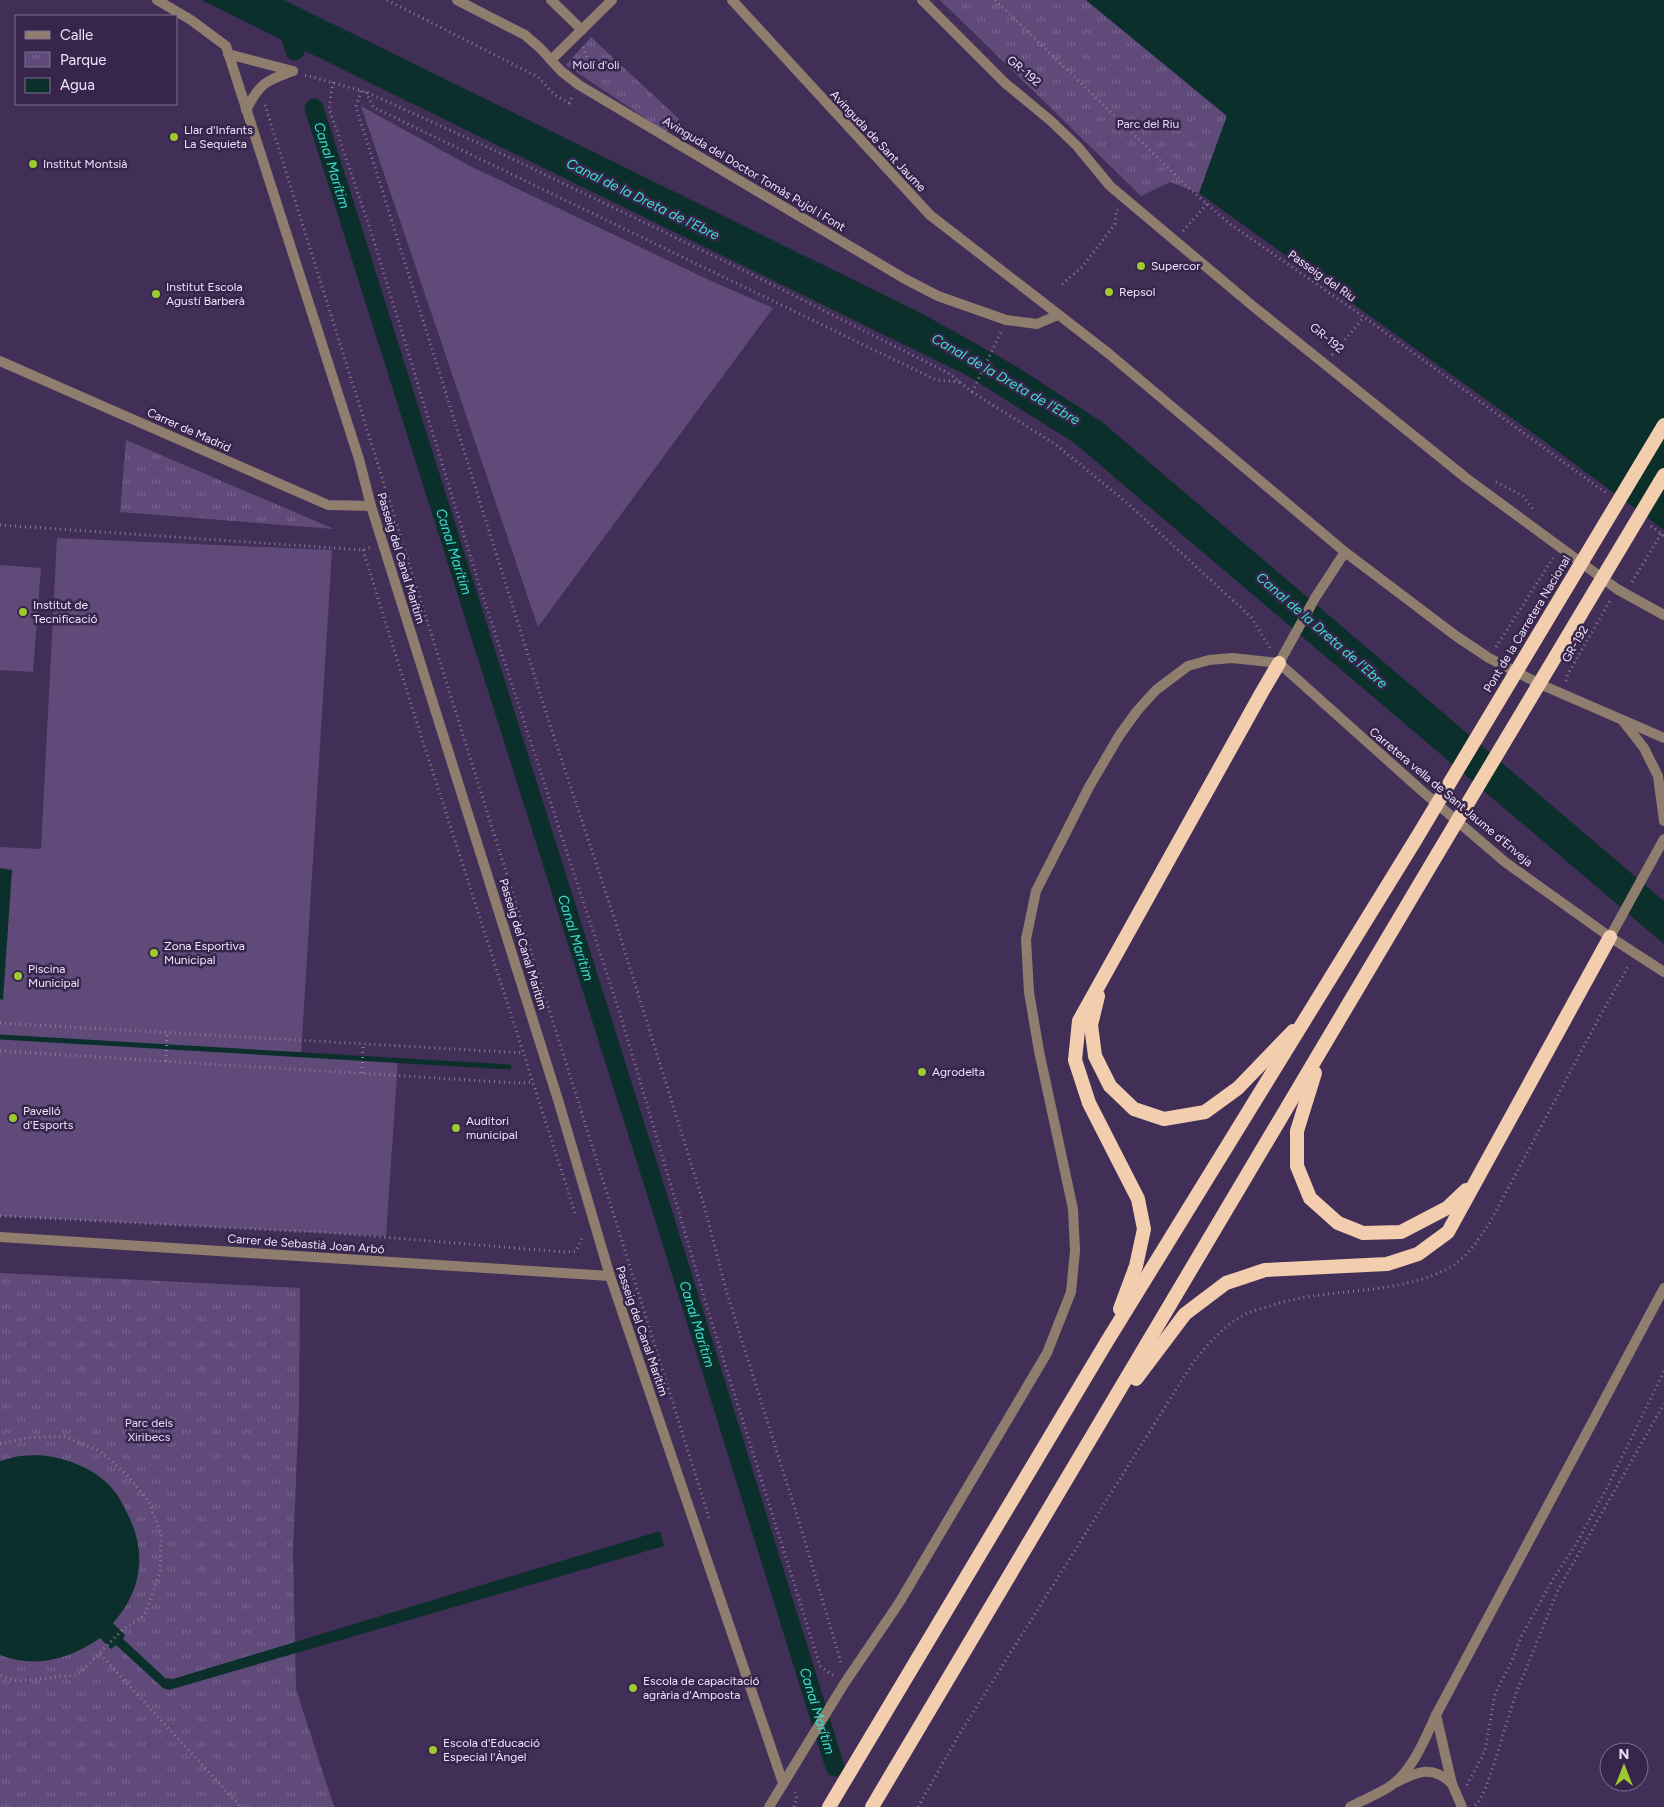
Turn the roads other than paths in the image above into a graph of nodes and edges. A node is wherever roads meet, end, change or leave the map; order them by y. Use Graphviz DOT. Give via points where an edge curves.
graph roads {
  1 [pos="157,0"];
  2 [pos="457,0"];
  3 [pos="551,0"];
  4 [pos="612,0"];
  5 [pos="732,0"];
  6 [pos="922,0"];
  7 [pos="582,30"];
  8 [pos="227,50"];
  9 [pos="551,60"];
  10 [pos="246,110"];
  11 [pos="1058,315"];
  12 [pos="0,361"];
  13 [pos="1664,425"];
  14 [pos="1664,476"];
  15 [pos="371,506"];
  16 [pos="1345,552"];
  17 [pos="1664,614"];
  18 [pos="1279,664"];
  19 [pos="1622,720"];
  20 [pos="1664,738"];
  21 [pos="1664,821"];
  22 [pos="1664,839"];
  23 [pos="1610,937"];
  24 [pos="1664,972"];
  25 [pos="1102,980"];
  26 [pos="1312,1010"];
  27 [pos="1321,1052"];
  28 [pos="1478,1176"];
  29 [pos="0,1237"];
  30 [pos="610,1276"];
  31 [pos="1664,1288"];
  32 [pos="1106,1343"];
  33 [pos="1094,1436"];
  34 [pos="1436,1715"];
  35 [pos="783,1783"];
  36 [pos="1452,1784"];
  37 [pos="1390,1786"];
  38 [pos="1461,1804"];
  39 [pos="769,1807"];
  40 [pos="829,1807"];
  41 [pos="872,1807"];
  42 [pos="1350,1807"];
  1 -- 8 [label="street" via="191,20"];
  2 -- 9 [label="street, Avinguda del Doctor Tomàs Pujol i Font" via="525,35"];
  3 -- 7 [label="street"];
  4 -- 7 [label="street"];
  5 -- 11 [label="street, Avinguda de Sant Jaume" via="930,215"];
  6 -- 17 [label="street" via="1005,83 1078,146 1110,186 1174,240 1466,478 1621,591"];
  7 -- 9 [label="street"];
  8 -- 10 [label="street, Passeig del Canal Marítim"];
  8 -- 10 [label="street" via="293,71 266,82"];
  9 -- 11 [label="street, Avinguda del Doctor Tomàs Pujol i Font" via="579,85 938,296 1006,320 1037,324"];
  10 -- 15 [label="street, Passeig del Canal Marítim" via="359,459"];
  11 -- 16 [label="street, Avinguda de Sant Jaume" via="1159,395"];
  12 -- 15 [label="street, Carrer de Madrid" via="328,505"];
  13 -- 26 [label="highway, Pont de la Carretera Nacional, bridge"];
  14 -- 27 [label="highway, bridge"];
  15 -- 30 [label="street, Passeig del Canal Marítim" via="559,1103"];
  16 -- 18 [label="street"];
  16 -- 19 [label="street, Avinguda de Sant Jaume" via="1489,658"];
  18 -- 23 [label="street, Carretera vella de Sant Jaume d'Enveja" via="1505,862"];
  18 -- 25 [label="highway"];
  18 -- 35 [label="street" via="1232,658 1209,660 1188,666 1156,690 1119,736 1036,891 1026,939 1028,992 1073,1209 1075,1251 1071,1292 1047,1353 899,1603"];
  19 -- 20 [label="street, Avinguda de Sant Jaume"];
  19 -- 21 [label="street" via="1644,748 1658,776"];
  22 -- 23 [label="street"];
  23 -- 24 [label="street, Carretera vella de Sant Jaume d'Enveja"];
  23 -- 28 [label="highway"];
  25 -- 26 [label="highway" via="1091,1025 1095,1056 1110,1086 1134,1109 1164,1119 1205,1112 1231,1093"];
  25 -- 32 [label="highway" via="1079,1021 1075,1060 1089,1103 1138,1200 1144,1229 1136,1266"];
  26 -- 32 [label="highway"];
  27 -- 28 [label="highway" via="1297,1130 1297,1166 1310,1198 1338,1223 1363,1233 1402,1232 1447,1208"];
  27 -- 33 [label="highway"];
  28 -- 33 [label="highway" via="1448,1232 1418,1254 1387,1264 1265,1270 1226,1284 1184,1314"];
  29 -- 30 [label="street, Carrer de Sebastià Joan Arbó"];
  30 -- 35 [label="street, Passeig del Canal Marítim"];
  31 -- 34 [label="street"];
  32 -- 40 [label="highway"];
  33 -- 41 [label="highway"];
  34 -- 36 [label="street"];
  34 -- 37 [label="street" via="1414,1759"];
  35 -- 39 [label="street"];
  36 -- 37 [label="street" via="1445,1777 1422,1771"];
  36 -- 38 [label="street"];
  37 -- 42 [label="street"];
}
